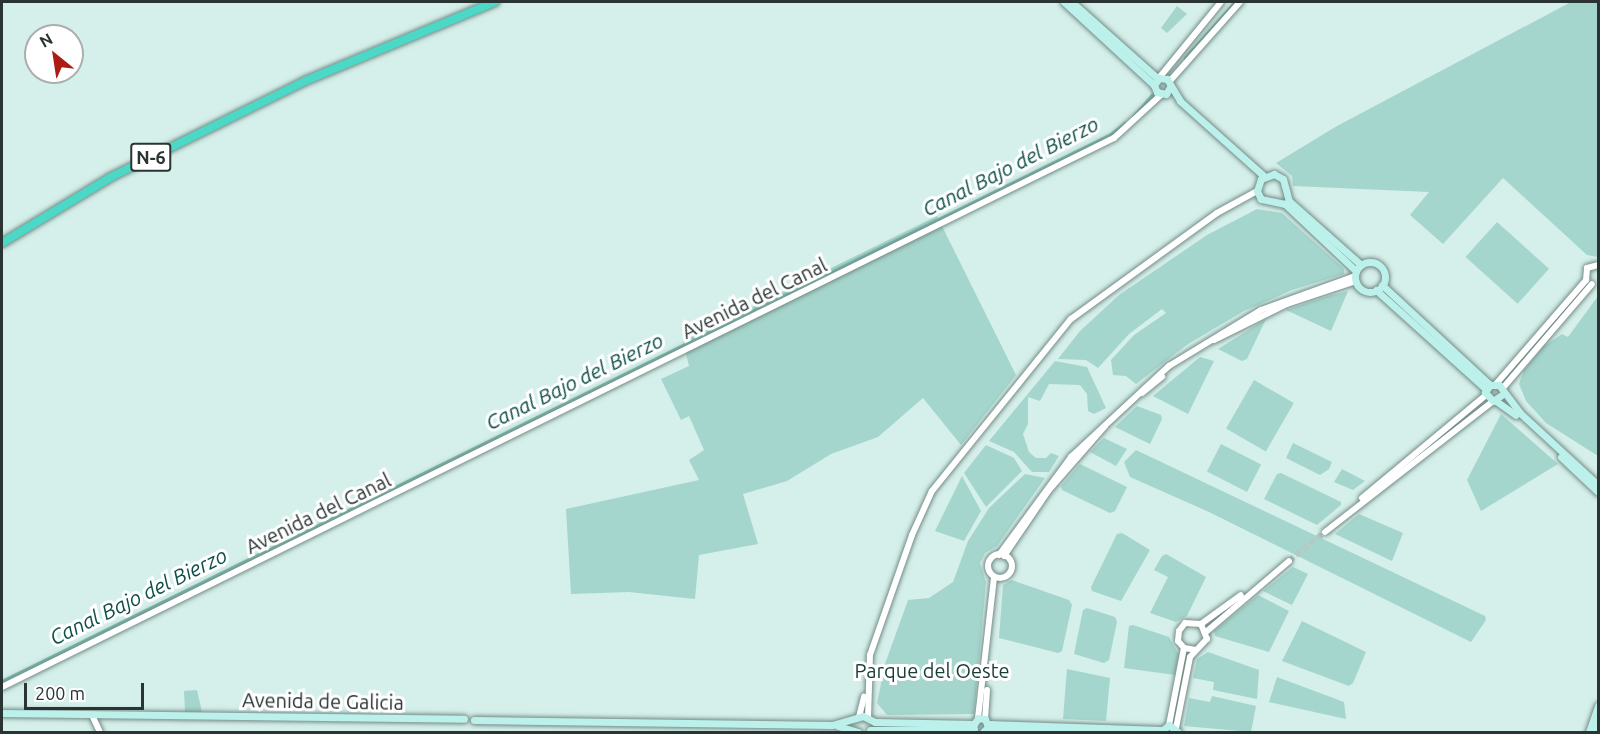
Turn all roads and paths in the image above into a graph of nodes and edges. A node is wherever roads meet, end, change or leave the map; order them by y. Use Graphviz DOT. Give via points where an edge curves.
graph roads {
  1 [pos="495,2"];
  2 [pos="1064,2"];
  3 [pos="1072,2"];
  4 [pos="1221,2"];
  5 [pos="1240,2"];
  6 [pos="1166,66"];
  7 [pos="1162,81"];
  8 [pos="1160,95"];
  9 [pos="1261,179"];
  10 [pos="1257,191"];
  11 [pos="1286,192"];
  12 [pos="1261,199"];
  13 [pos="1240,202"];
  14 [pos="1277,203"];
  15 [pos="2,243"];
  16 [pos="1361,265"];
  17 [pos="1598,265"];
  18 [pos="1355,276"];
  19 [pos="1592,282"];
  20 [pos="1379,287"];
  21 [pos="1494,390"];
  22 [pos="1495,401"];
  23 [pos="1599,485"];
  24 [pos="1599,492"];
  25 [pos="1002,555"];
  26 [pos="996,577"];
  27 [pos="1200,624"];
  28 [pos="1206,632"];
  29 [pos="1184,648"];
  30 [pos="1197,650"];
  31 [pos="867,684"];
  32 [pos="2,687"];
  33 [pos="1599,706"];
  34 [pos="2,713"];
  35 [pos="92,715"];
  36 [pos="858,718"];
  37 [pos="869,719"];
  38 [pos="1599,724"];
  39 [pos="832,725"];
  40 [pos="981,726"];
  41 [pos="1177,730"];
  42 [pos="869,731"];
  43 [pos="1160,731"];
  44 [pos="100,732"];
  45 [pos="857,732"];
  46 [pos="1112,732"];
  47 [pos="1589,732"];
  48 [pos="1595,732"];
  1 -- 15 [label="highway, N-6" via="305,81 111,177"];
  2 -- 7 [label="main road"];
  3 -- 7 [label="main road"];
  4 -- 6 [label="street"];
  5 -- 7 [label="street"];
  6 -- 7 [label="street"];
  6 -- 7 [label="street"];
  7 -- 8 [label="main road"];
  7 -- 8 [label="main road"];
  7 -- 9 [label="main road"];
  8 -- 9 [label="main road"];
  8 -- 32 [label="street, Avenida del Canal" via="1131,126 1105,143"];
  9 -- 10 [label="main road"];
  9 -- 11 [label="main road" via="1279,176"];
  10 -- 12 [label="main road"];
  10 -- 13 [label="street"];
  11 -- 14 [label="main road"];
  11 -- 16 [label="main road" via="1289,201"];
  12 -- 13 [label="street"];
  12 -- 14 [label="main road"];
  13 -- 31 [label="street" via="1209,219 1071,319 953,463 920,514 870,655"];
  14 -- 18 [label="main road" via="1285,204"];
  16 -- 18 [label="main road"];
  16 -- 20 [label="main road" via="1372,262 1380,266 1384,274"];
  17 -- 19 [label="street" via="1587,268"];
  18 -- 20 [label="main road" via="1366,291"];
  18 -- 25 [label="street" via="1294,296 1240,320 1153,379 1071,457"];
  19 -- 21 [label="street"];
  20 -- 21 [label="main road"];
  21 -- 22 [label="main road"];
  21 -- 22 [label="main road"];
  21 -- 22 [label="street" via="1323,532"];
  21 -- 23 [label="main road"];
  22 -- 24 [label="main road"];
  25 -- 26 [label="street" via="988,564"];
  25 -- 26 [label="street" via="1011,570"];
  26 -- 40 [label="street"];
  27 -- 28 [label="street"];
  27 -- 28 [label="street" via="1287,560"];
  27 -- 29 [label="street" via="1191,621 1182,626 1178,635"];
  28 -- 30 [label="street" via="1206,642"];
  29 -- 30 [label="street"];
  29 -- 41 [label="street"];
  30 -- 41 [label="street" via="1190,659"];
  31 -- 36 [label="street"];
  31 -- 37 [label="street"];
  33 -- 47 [label="main road"];
  34 -- 35 [label="main road, Avenida de Galicia"];
  35 -- 39 [label="main road, Avenida de Galicia" via="464,719 470,714 474,720"];
  35 -- 44 [label="street"];
  36 -- 37 [label="main road"];
  36 -- 39 [label="main road"];
  36 -- 45 [label="main road"];
  37 -- 40 [label="main road"];
  37 -- 42 [label="main road"];
  38 -- 48 [label="main road"];
  39 -- 45 [label="main road"];
  40 -- 42 [label="main road"];
  40 -- 43 [label="main road"];
  40 -- 46 [label="main road"];
  41 -- 43 [label="main road"];
}
